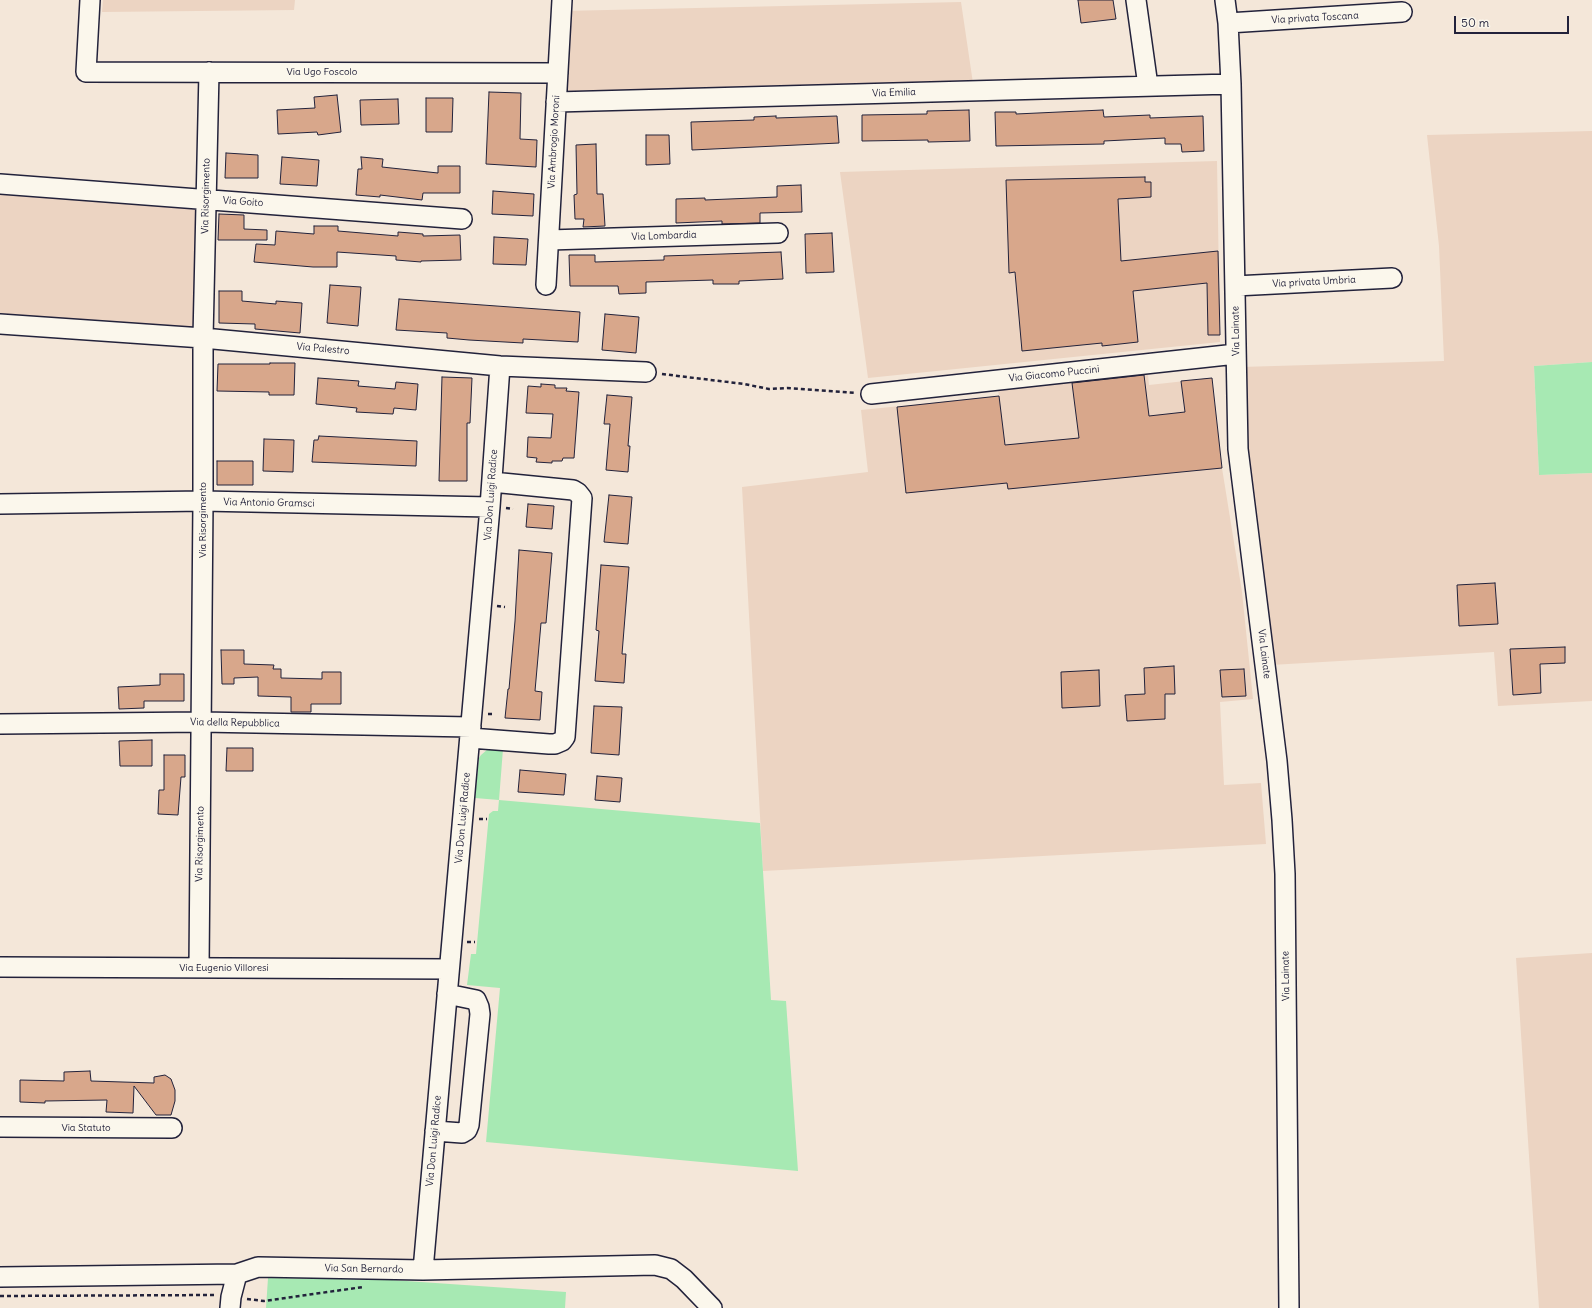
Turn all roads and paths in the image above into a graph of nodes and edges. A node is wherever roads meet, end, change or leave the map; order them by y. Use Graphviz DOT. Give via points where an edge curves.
graph roads {
  1 [pos="90,0"];
  2 [pos="562,0"];
  3 [pos="1136,0"];
  4 [pos="1225,0"];
  5 [pos="1402,12"];
  6 [pos="1228,23"];
  7 [pos="209,72"];
  8 [pos="558,73"];
  9 [pos="1231,84"];
  10 [pos="1148,86"];
  11 [pos="556,102"];
  12 [pos="0,184"];
  13 [pos="205,200"];
  14 [pos="462,219"];
  15 [pos="778,233"];
  16 [pos="549,240"];
  17 [pos="1392,278"];
  18 [pos="546,285"];
  19 [pos="1235,286"];
  20 [pos="0,324"];
  21 [pos="203,338"];
  22 [pos="1236,354"];
  23 [pos="500,366"];
  24 [pos="646,372"];
  25 [pos="871,394"];
  26 [pos="492,482"];
  27 [pos="203,501"];
  28 [pos="0,504"];
  29 [pos="490,507"];
  30 [pos="202,722"];
  31 [pos="0,724"];
  32 [pos="470,732"];
  33 [pos="0,967"];
  34 [pos="199,968"];
  35 [pos="449,968"];
  36 [pos="446,994"];
  37 [pos="0,1127"];
  38 [pos="172,1128"];
  39 [pos="435,1131"];
  40 [pos="423,1270"];
  41 [pos="237,1274"];
  42 [pos="0,1277"];
  43 [pos="370,1286"];
  44 [pos="0,1296"];
  45 [pos="230,1302"];
  46 [pos="712,1308"];
  47 [pos="1289,1308"];
  1 -- 7 [label="street, Via Ugo Foscolo" via="86,72"];
  2 -- 8 [label="street, Via Ambrogio Moroni"];
  3 -- 10 [label="street"];
  4 -- 6 [label="street, Via Lainate"];
  5 -- 6 [label="street, Via privata Toscana"];
  6 -- 9 [label="street, Via Lainate"];
  7 -- 8 [label="street, Via Ugo Foscolo"];
  7 -- 13 [label="street, Via Risorgimento"];
  8 -- 11 [label="street, Via Ambrogio Moroni"];
  9 -- 10 [label="street, Via Emilia"];
  9 -- 19 [label="street, Via Lainate"];
  10 -- 11 [label="street, Via Emilia"];
  11 -- 16 [label="street, Via Ambrogio Moroni"];
  12 -- 13 [label="street, Via Goito"];
  13 -- 14 [label="street, Via Goito"];
  13 -- 21 [label="street, Via Risorgimento"];
  15 -- 16 [label="street, Via Lombardia"];
  16 -- 18 [label="street, Via Ambrogio Moroni"];
  17 -- 19 [label="street, Via privata Umbria"];
  19 -- 22 [label="street, Via Lainate"];
  20 -- 21 [label="street, Via Palestro"];
  21 -- 23 [label="street, Via Palestro"];
  21 -- 27 [label="street, Via Risorgimento"];
  22 -- 25 [label="street, Via Giacomo Puccini"];
  22 -- 47 [label="street, Via Lainate" via="1238,449 1282,820"];
  23 -- 24 [label="street, Via Palestro"];
  23 -- 26 [label="street, Via Don Luigi Radice"];
  24 -- 25 [label="path" via="737,383 769,390 787,388"];
  26 -- 29 [label="street, Via Don Luigi Radice"];
  26 -- 32 [label="street, Via della Repubblica" via="573,490 582,498 565,737 555,744"];
  27 -- 28 [label="street, Via Antonio Gramsci"];
  27 -- 29 [label="street, Via Antonio Gramsci"];
  27 -- 30 [label="street, Via Risorgimento"];
  29 -- 32 [label="street, Via Don Luigi Radice"];
  30 -- 31 [label="street, Via della Repubblica"];
  30 -- 32 [label="street, Via della Repubblica"];
  30 -- 34 [label="street, Via Risorgimento"];
  32 -- 35 [label="street, Via Don Luigi Radice"];
  33 -- 34 [label="street, Via Eugenio Villoresi"];
  34 -- 35 [label="street, Via Eugenio Villoresi"];
  35 -- 36 [label="street, Via Don Luigi Radice"];
  36 -- 39 [label="street, Via Don Luigi Radice"];
  36 -- 39 [label="street" via="476,1000 480,1014 469,1125 462,1133"];
  37 -- 38 [label="street, Via Statuto"];
  39 -- 40 [label="street, Via Don Luigi Radice"];
  40 -- 41 [label="street, Via San Bernardo" via="258,1267"];
  40 -- 46 [label="street, Via San Bernardo" via="655,1265 671,1269 684,1278"];
  41 -- 42 [label="street, Via San Bernardo"];
  41 -- 45 [label="street"];
  43 -- 45 [label="path" via="264,1301"];
  44 -- 45 [label="path" via="211,1294"];
}
